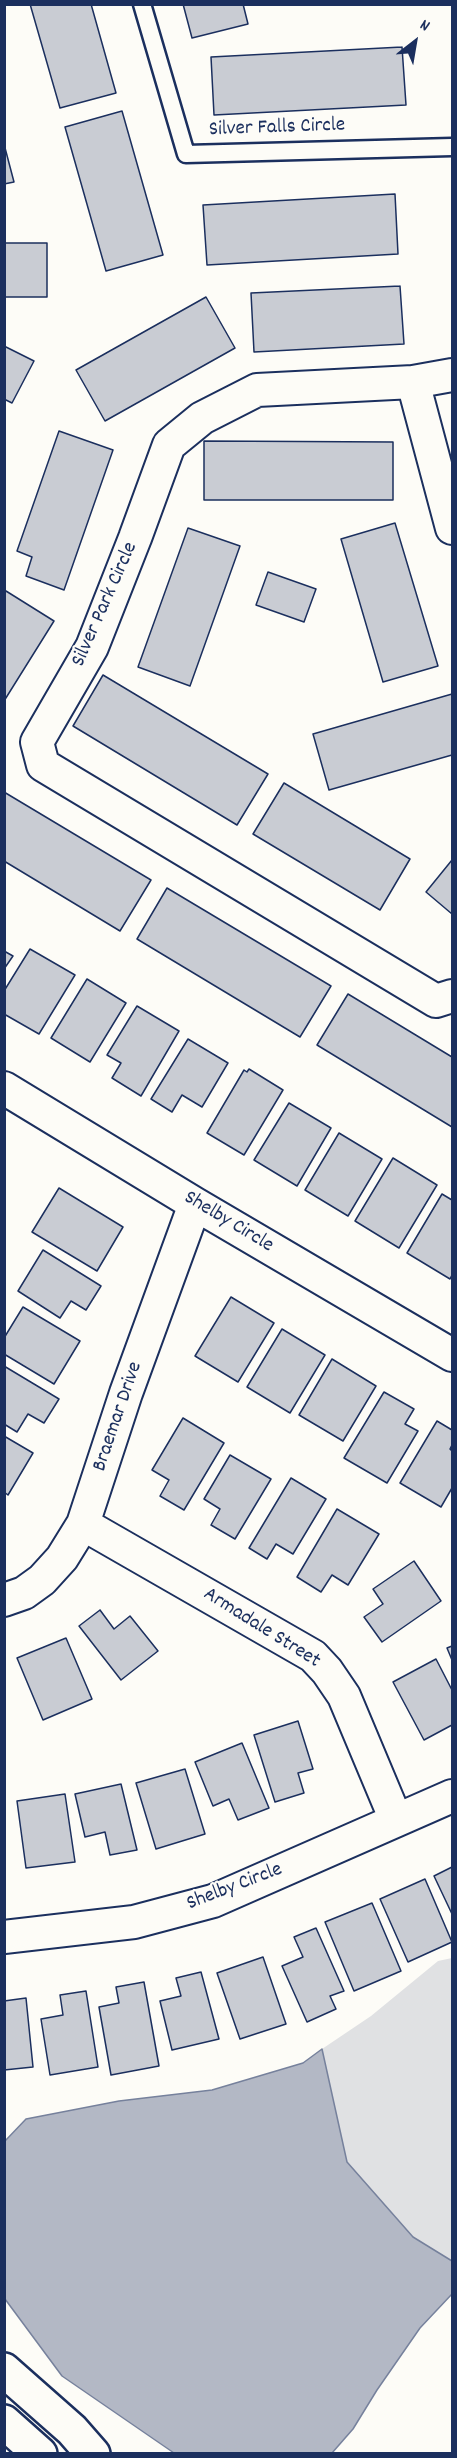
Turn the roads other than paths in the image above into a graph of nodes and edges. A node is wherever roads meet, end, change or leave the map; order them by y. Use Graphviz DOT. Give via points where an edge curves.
graph roads {
  1 [pos="142,4"];
  2 [pos="453,147"];
  3 [pos="453,375"];
  4 [pos="413,382"];
  5 [pos="453,528"];
  6 [pos="453,996"];
  7 [pos="4,1088"];
  8 [pos="195,1203"];
  9 [pos="453,1355"];
  10 [pos="83,1524"];
  11 [pos="4,1600"];
  12 [pos="453,1796"];
  13 [pos="396,1820"];
  14 [pos="4,1937"];
  15 [pos="4,2370"];
  16 [pos="4,2422"];
  17 [pos="40,2454"];
  18 [pos="93,2454"];
  1 -- 2 [label="lane, Silver Falls Circle" via="186,154"];
  3 -- 4 [label="street, Silver Park Circle"];
  4 -- 5 [label="street"];
  4 -- 6 [label="street, Silver Park Circle" via="256,390 202,418 170,445 92,646 37,742 43,765 435,1001"];
  7 -- 8 [label="street, Shelby Circle"];
  8 -- 9 [label="street, Shelby Circle"];
  8 -- 10 [label="street, Braemar Drive"];
  10 -- 11 [label="street, Braemar Drive" via="62,1558 42,1580 24,1593"];
  10 -- 13 [label="street, Armadale Street" via="313,1656 344,1696"];
  12 -- 13 [label="street, Shelby Circle"];
  13 -- 14 [label="street, Shelby Circle" via="213,1901 134,1922"];
  15 -- 18 [label="street" via="72,2430"];
  16 -- 17 [label="street"];
}
